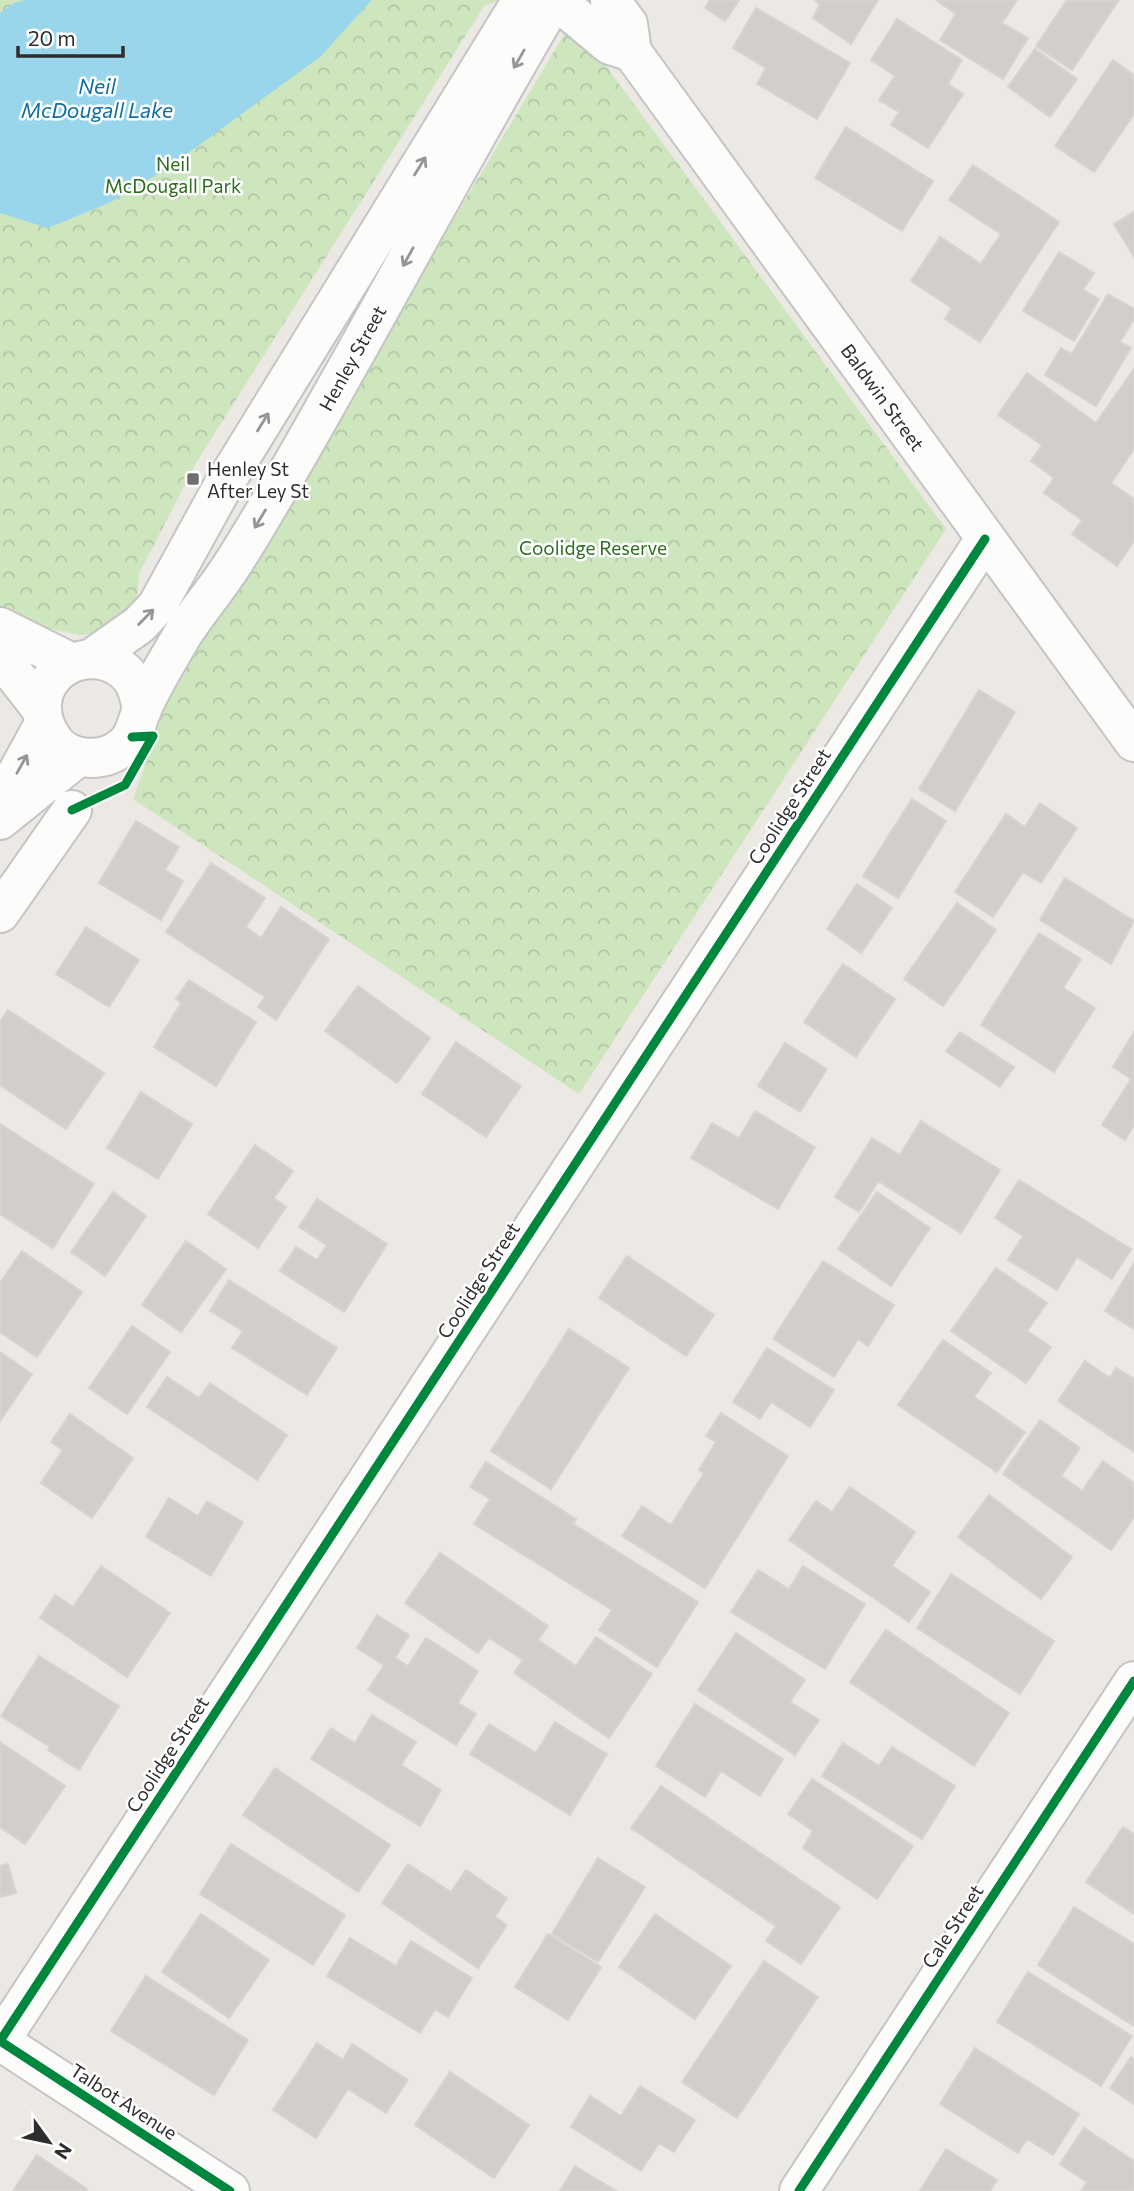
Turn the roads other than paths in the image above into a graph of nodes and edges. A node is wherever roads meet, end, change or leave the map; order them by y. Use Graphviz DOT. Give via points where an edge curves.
graph roads {
  1 [pos="522,0"];
  2 [pos="555,0"];
  3 [pos="610,0"];
  4 [pos="632,52"];
  5 [pos="985,539"];
  6 [pos="0,626"];
  7 [pos="0,656"];
  8 [pos="82,661"];
  9 [pos="142,710"];
  10 [pos="43,717"];
  11 [pos="1134,742"];
  12 [pos="78,757"];
  13 [pos="0,804"];
  14 [pos="72,810"];
  15 [pos="0,820"];
  16 [pos="0,913"];
  17 [pos="1134,1681"];
  18 [pos="0,2041"];
  19 [pos="230,2191"];
  20 [pos="799,2191"];
  8 -- 1 [label="street, Henley Street, one-way" via="139,625 157,606 223,486"];
  2 -- 4 [label="street" via="610,46"];
  2 -- 9 [label="street, Henley Street, one-way" via="285,477 174,649"];
  3 -- 4 [label="street, Baldwin Street" via="628,24"];
  4 -- 5 [label="street, Baldwin Street"];
  5 -- 11 [label="street, Baldwin Street"];
  5 -- 18 [label="street, Coolidge Street"];
  6 -- 8 [label="street"];
  7 -- 10 [label="street"];
  8 -- 9 [label="street" via="109,662 130,676"];
  8 -- 10 [label="street, Henley Street" via="57,672 47,686"];
  9 -- 12 [label="street, Henley Street" via="138,727 120,750 96,758"];
  10 -- 12 [label="street" via="57,746"];
  13 -- 10 [label="street, Henley Street, one-way"];
  12 -- 15 [label="street"];
  14 -- 16 [label="street"];
  17 -- 20 [label="street, Cale Street"];
  18 -- 19 [label="street, Talbot Avenue"];
}
